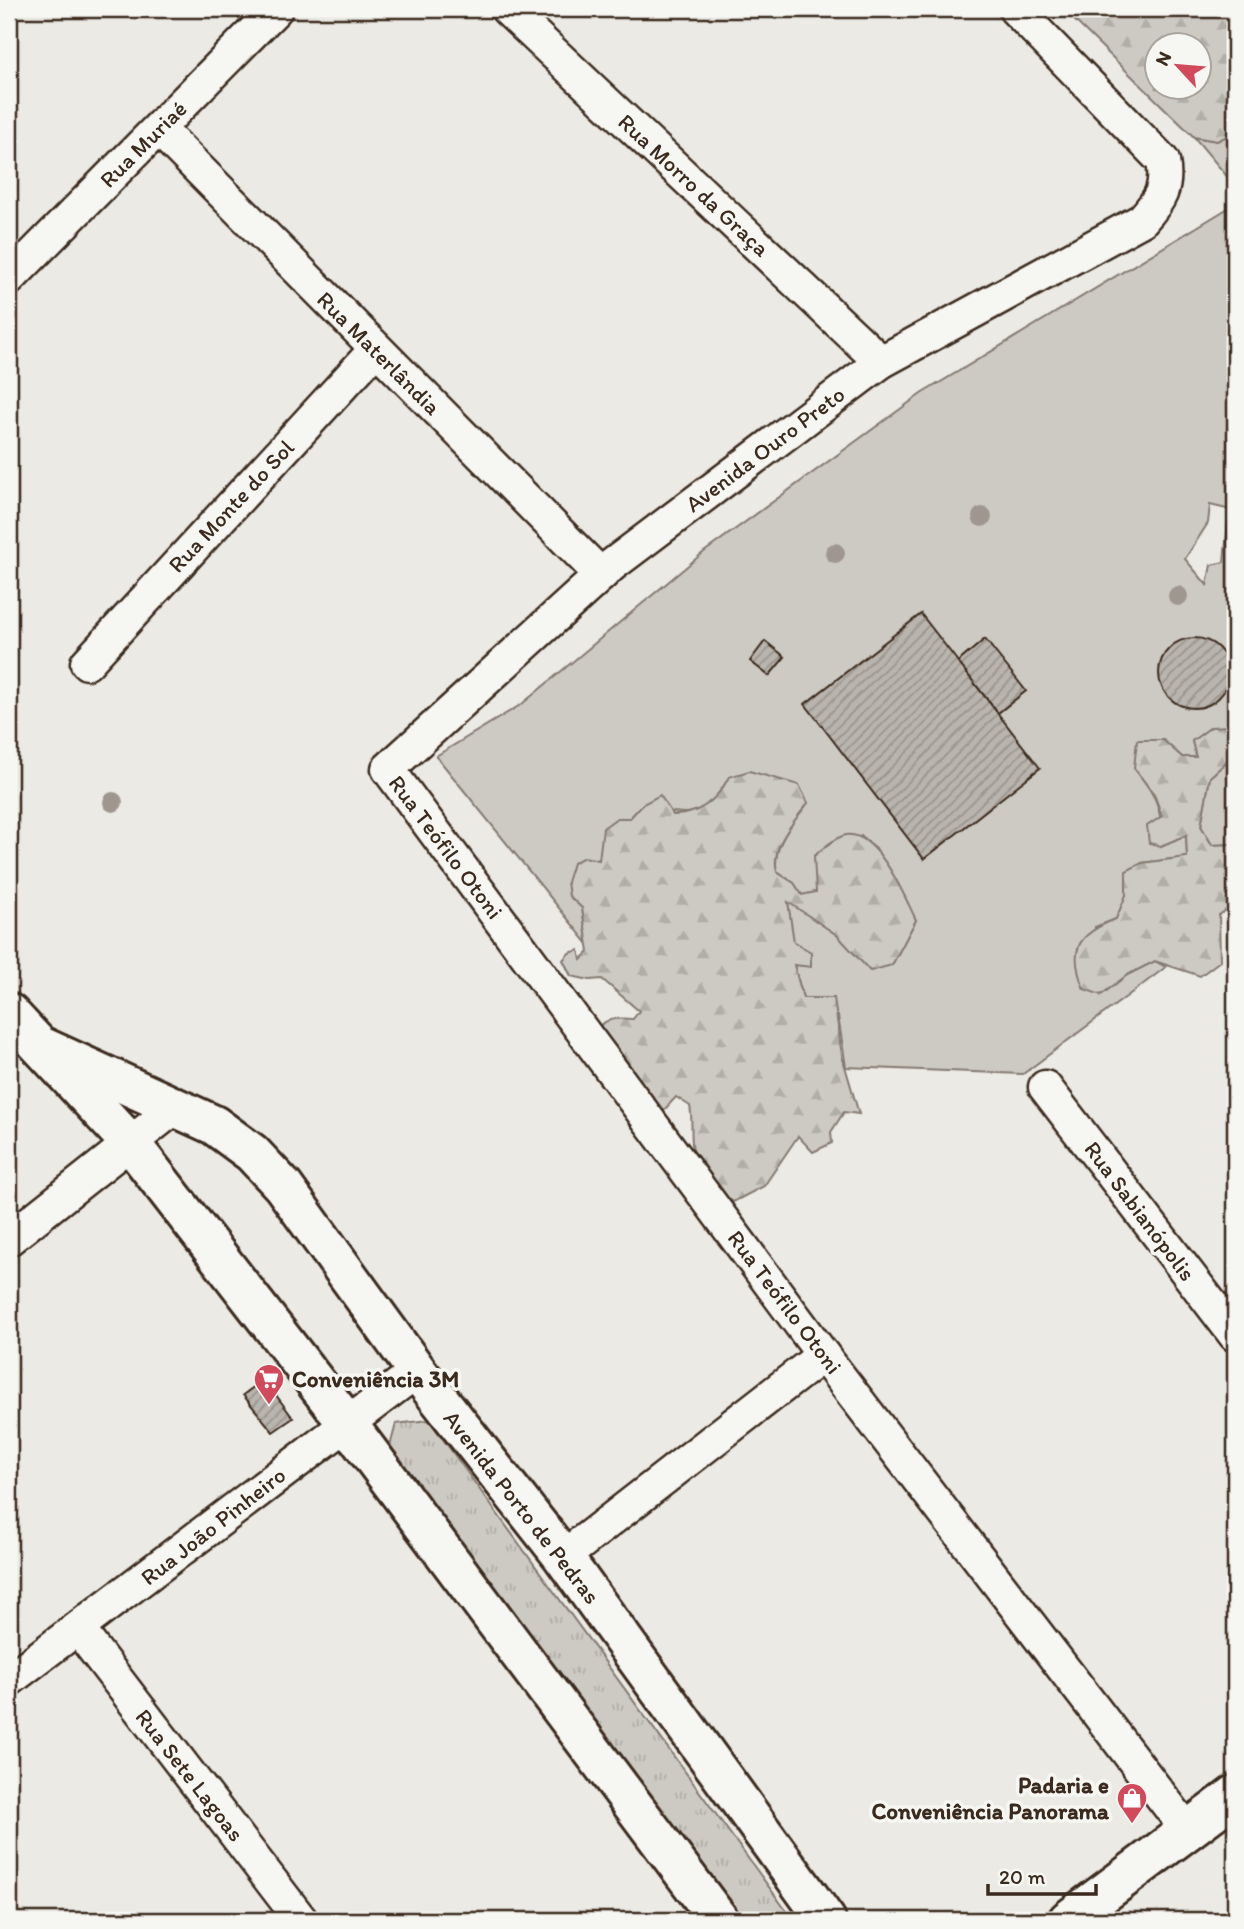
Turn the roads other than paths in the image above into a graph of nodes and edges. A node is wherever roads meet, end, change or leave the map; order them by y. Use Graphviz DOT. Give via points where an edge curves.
graph roads {
  1 [pos="275,9"];
  2 [pos="507,9"];
  3 [pos="1015,9"];
  4 [pos="159,129"];
  5 [pos="9,279"];
  6 [pos="375,350"];
  7 [pos="881,362"];
  8 [pos="601,575"];
  9 [pos="87,663"];
  10 [pos="388,769"];
  11 [pos="9,1013"];
  12 [pos="43,1047"];
  13 [pos="1045,1087"];
  14 [pos="177,1106"];
  15 [pos="132,1144"];
  16 [pos="9,1239"];
  17 [pos="1235,1335"];
  18 [pos="823,1354"];
  19 [pos="417,1371"];
  20 [pos="347,1423"];
  21 [pos="563,1557"];
  22 [pos="79,1630"];
  23 [pos="9,1681"];
  24 [pos="1235,1796"];
  25 [pos="1188,1831"];
  26 [pos="1089,1914"];
  27 [pos="301,1920"];
  28 [pos="719,1920"];
  29 [pos="826,1920"];
  1 -- 4 [label="street, Rua Muriaé"];
  2 -- 7 [label="street, Rua Morro da Graça"];
  3 -- 7 [label="street, Avenida Ouro Preto" via="1163,161 1166,188 1142,220"];
  4 -- 5 [label="street, Rua Muriaé"];
  4 -- 6 [label="street, Rua Materlândia"];
  6 -- 8 [label="street, Rua Materlândia"];
  6 -- 9 [label="street, Rua Monte do Sol"];
  7 -- 8 [label="street, Avenida Ouro Preto"];
  8 -- 10 [label="street, Avenida Ouro Preto"];
  10 -- 18 [label="street, Rua Teófilo Otoni"];
  11 -- 12 [label="main road, Avenida Porto de Pedras"];
  12 -- 14 [label="main road, Avenida Porto de Pedras"];
  12 -- 15 [label="main road, Avenida Porto de Pedras"];
  13 -- 17 [label="street, Rua Sabianópolis"];
  14 -- 15 [label="street"];
  14 -- 19 [label="main road, Avenida Porto de Pedras" via="214,1125 252,1153 283,1186"];
  15 -- 16 [label="street"];
  15 -- 20 [label="main road, Avenida Porto de Pedras"];
  18 -- 21 [label="street"];
  18 -- 25 [label="street, Rua Teófilo Otoni"];
  19 -- 20 [label="street, Rua João Pinheiro"];
  19 -- 21 [label="main road, Avenida Porto de Pedras"];
  20 -- 22 [label="street, Rua João Pinheiro"];
  20 -- 28 [label="main road, Avenida Porto de Pedras"];
  21 -- 29 [label="main road, Avenida Porto de Pedras"];
  22 -- 23 [label="street, Rua João Pinheiro"];
  22 -- 27 [label="street, Rua Sete Lagoas"];
  24 -- 25 [label="main road"];
  25 -- 26 [label="main road"];
}
